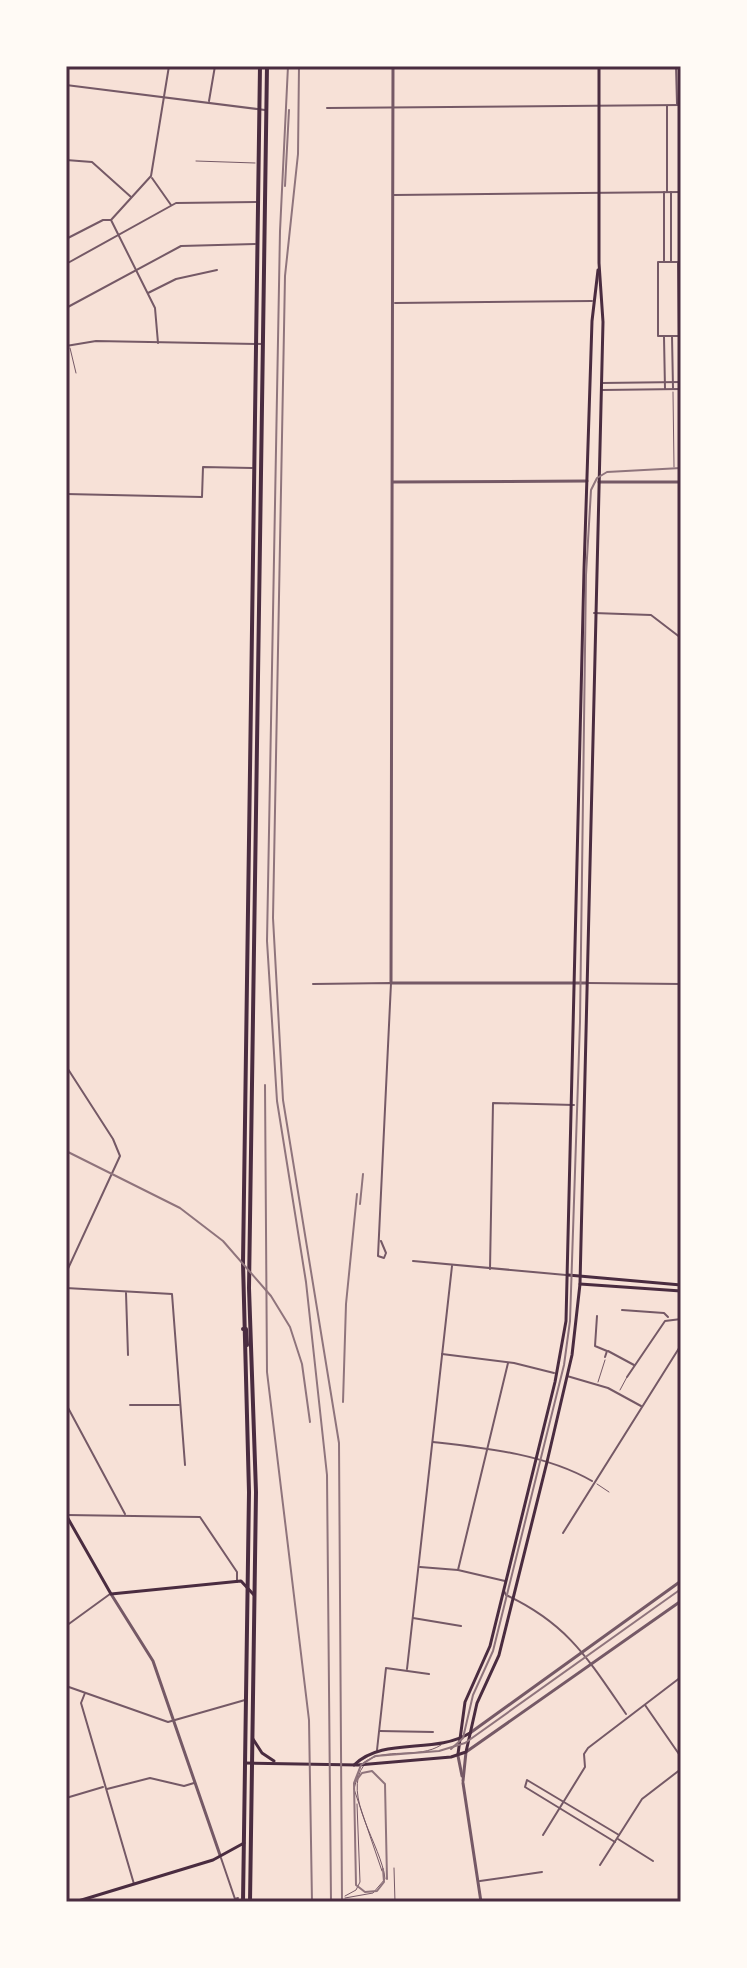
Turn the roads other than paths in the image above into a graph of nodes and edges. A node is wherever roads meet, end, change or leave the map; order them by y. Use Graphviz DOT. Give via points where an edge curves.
graph roads {
  1 [pos="169,66"];
  2 [pos="215,66"];
  3 [pos="260,66"];
  4 [pos="267,66"];
  5 [pos="393,66"];
  6 [pos="599,66"];
  7 [pos="676,66"];
  8 [pos="66,85"];
  9 [pos="164,97"];
  10 [pos="209,103"];
  11 [pos="599,105"];
  12 [pos="667,105"];
  13 [pos="679,105"];
  14 [pos="327,108"];
  15 [pos="393,108"];
  16 [pos="258,110"];
  17 [pos="266,110"];
  18 [pos="66,160"];
  19 [pos="196,161"];
  20 [pos="257,163"];
  21 [pos="151,177"];
  22 [pos="667,192"];
  23 [pos="681,192"];
  24 [pos="600,193"];
  25 [pos="394,195"];
  26 [pos="132,197"];
  27 [pos="257,202"];
  28 [pos="171,205"];
  29 [pos="111,220"];
  30 [pos="116,237"];
  31 [pos="66,239"];
  32 [pos="256,244"];
  33 [pos="664,262"];
  34 [pos="671,262"];
  35 [pos="599,263"];
  36 [pos="66,264"];
  37 [pos="134,270"];
  38 [pos="217,270"];
  39 [pos="147,294"];
  40 [pos="594,301"];
  41 [pos="602,302"];
  42 [pos="392,303"];
  43 [pos="66,308"];
  44 [pos="664,336"];
  45 [pos="672,336"];
  46 [pos="158,343"];
  47 [pos="255,344"];
  48 [pos="263,344"];
  49 [pos="68,345"];
  50 [pos="76,373"];
  51 [pos="664,382"];
  52 [pos="672,382"];
  53 [pos="681,382"];
  54 [pos="601,383"];
  55 [pos="665,389"];
  56 [pos="673,389"];
  57 [pos="681,389"];
  58 [pos="601,390"];
  59 [pos="674,467"];
  60 [pos="253,469"];
  61 [pos="587,481"];
  62 [pos="393,482"];
  63 [pos="599,482"];
  64 [pos="681,482"];
  65 [pos="66,494"];
  66 [pos="594,613"];
  67 [pos="681,638"];
  68 [pos="251,703"];
  69 [pos="257,703"];
  70 [pos="248,871"];
  71 [pos="255,871"];
  72 [pos="391,983"];
  73 [pos="587,983"];
  74 [pos="313,984"];
  75 [pos="576,984"];
  76 [pos="681,984"];
  77 [pos="66,1066"];
  78 [pos="574,1105"];
  79 [pos="381,1241"];
  80 [pos="413,1261"];
  81 [pos="452,1266"];
  82 [pos="490,1269"];
  83 [pos="66,1273"];
  84 [pos="568,1275"];
  85 [pos="580,1277"];
  86 [pos="580,1284"];
  87 [pos="66,1288"];
  88 [pos="681,1288"];
  89 [pos="126,1293"];
  90 [pos="622,1310"];
  91 [pos="597,1316"];
  92 [pos="668,1318"];
  93 [pos="681,1319"];
  94 [pos="242,1329"];
  95 [pos="681,1345"];
  96 [pos="607,1351"];
  97 [pos="441,1354"];
  98 [pos="128,1355"];
  99 [pos="250,1355"];
  100 [pos="605,1357"];
  101 [pos="508,1363"];
  102 [pos="635,1365"];
  103 [pos="557,1374"];
  104 [pos="567,1376"];
  105 [pos="627,1377"];
  106 [pos="598,1384"];
  107 [pos="618,1393"];
  108 [pos="66,1404"];
  109 [pos="130,1405"];
  110 [pos="180,1405"];
  111 [pos="643,1406"];
  112 [pos="431,1442"];
  113 [pos="487,1448"];
  114 [pos="536,1460"];
  115 [pos="547,1462"];
  116 [pos="185,1465"];
  117 [pos="595,1482"];
  118 [pos="609,1492"];
  119 [pos="66,1515"];
  120 [pos="126,1516"];
  121 [pos="563,1533"];
  122 [pos="418,1567"];
  123 [pos="458,1570"];
  124 [pos="681,1581"];
  125 [pos="237,1582"];
  126 [pos="506,1582"];
  127 [pos="248,1585"];
  128 [pos="504,1590"];
  129 [pos="111,1594"];
  130 [pos="254,1595"];
  131 [pos="513,1599"];
  132 [pos="681,1601"];
  133 [pos="412,1617"];
  134 [pos="66,1626"];
  135 [pos="461,1626"];
  136 [pos="582,1652"];
  137 [pos="592,1665"];
  138 [pos="407,1669"];
  139 [pos="429,1674"];
  140 [pos="681,1677"];
  141 [pos="66,1686"];
  142 [pos="85,1693"];
  143 [pos="246,1700"];
  144 [pos="644,1704"];
  145 [pos="628,1716"];
  146 [pos="174,1721"];
  147 [pos="379,1731"];
  148 [pos="433,1732"];
  149 [pos="470,1733"];
  150 [pos="253,1739"];
  151 [pos="459,1739"];
  152 [pos="441,1745"];
  153 [pos="378,1746"];
  154 [pos="466,1752"];
  155 [pos="458,1754"];
  156 [pos="681,1757"];
  157 [pos="245,1763"];
  158 [pos="252,1763"];
  159 [pos="277,1763"];
  160 [pos="362,1765"];
  161 [pos="353,1766"];
  162 [pos="681,1769"];
  163 [pos="463,1781"];
  164 [pos="194,1783"];
  165 [pos="106,1788"];
  166 [pos="66,1798"];
  167 [pos="564,1801"];
  168 [pos="357,1802"];
  169 [pos="560,1808"];
  170 [pos="543,1835"];
  171 [pos="617,1839"];
  172 [pos="244,1843"];
  173 [pos="220,1856"];
  174 [pos="653,1861"];
  175 [pos="600,1865"];
  176 [pos="394,1868"];
  177 [pos="382,1871"];
  178 [pos="542,1872"];
  179 [pos="478,1881"];
  180 [pos="134,1884"];
  181 [pos="66,1897"];
  182 [pos="240,1900"];
  183 [pos="308,1900"];
  184 [pos="67,1902"];
  185 [pos="75,1902"];
  186 [pos="251,1902"];
  187 [pos="395,1902"];
  188 [pos="481,1902"];
  1 -- 9 [label="street"];
  2 -- 10 [label="street"];
  3 -- 16 [label="main road"];
  4 -- 17 [label="main road"];
  5 -- 15 [label="street"];
  6 -- 11 [label="main road"];
  7 -- 13 [label="street"];
  8 -- 9 [label="street"];
  9 -- 10 [label="street"];
  9 -- 21 [label="street"];
  10 -- 16 [label="street"];
  11 -- 12 [label="street"];
  11 -- 15 [label="street"];
  11 -- 24 [label="main road"];
  12 -- 13 [label="street"];
  12 -- 22 [label="street"];
  14 -- 15 [label="street"];
  15 -- 25 [label="street"];
  16 -- 17 [label="street"];
  16 -- 20 [label="main road"];
  17 -- 48 [label="main road"];
  18 -- 26 [label="street" via="92,162"];
  19 -- 20 [label="lane"];
  20 -- 27 [label="main road"];
  21 -- 26 [label="street"];
  21 -- 28 [label="street"];
  22 -- 23 [label="street"];
  22 -- 24 [label="street"];
  22 -- 33 [label="street"];
  22 -- 34 [label="street"];
  24 -- 25 [label="street"];
  24 -- 35 [label="main road"];
  25 -- 42 [label="street"];
  26 -- 29 [label="street"];
  27 -- 28 [label="street"];
  27 -- 32 [label="main road"];
  28 -- 30 [label="street"];
  29 -- 30 [label="street"];
  29 -- 31 [label="street"];
  30 -- 36 [label="street"];
  30 -- 37 [label="street"];
  32 -- 37 [label="street" via="185,245"];
  32 -- 47 [label="main road"];
  33 -- 34 [label="street"];
  33 -- 44 [label="street" via="658,262 658,336"];
  34 -- 45 [label="street" via="678,262 679,336"];
  35 -- 40 [label="main road"];
  35 -- 41 [label="main road"];
  37 -- 39 [label="street"];
  37 -- 43 [label="street"];
  38 -- 39 [label="street" via="176,279"];
  39 -- 46 [label="street" via="157,316"];
  40 -- 41 [label="main road"];
  40 -- 42 [label="street"];
  40 -- 61 [label="main road"];
  41 -- 54 [label="main road"];
  42 -- 62 [label="street"];
  44 -- 45 [label="street"];
  44 -- 51 [label="street"];
  45 -- 52 [label="street"];
  46 -- 47 [label="street"];
  46 -- 49 [label="street"];
  47 -- 48 [label="street"];
  47 -- 60 [label="main road"];
  48 -- 69 [label="main road"];
  49 -- 50 [label="lane"];
  51 -- 52 [label="street"];
  51 -- 54 [label="street"];
  51 -- 55 [label="street"];
  52 -- 53 [label="street"];
  52 -- 56 [label="street"];
  54 -- 58 [label="main road"];
  55 -- 56 [label="street"];
  55 -- 58 [label="street"];
  56 -- 57 [label="street"];
  56 -- 59 [label="lane"];
  58 -- 63 [label="main road"];
  60 -- 65 [label="street" via="203,467 202,497"];
  60 -- 68 [label="main road"];
  61 -- 62 [label="street"];
  61 -- 63 [label="main road"];
  61 -- 75 [label="main road"];
  62 -- 72 [label="street"];
  63 -- 64 [label="street"];
  63 -- 66 [label="main road"];
  66 -- 67 [label="street" via="651,615"];
  66 -- 73 [label="main road"];
  68 -- 69 [label="main road"];
  68 -- 70 [label="main road"];
  69 -- 71 [label="main road"];
  70 -- 71 [label="main road"];
  70 -- 94 [label="main road"];
  71 -- 99 [label="main road"];
  72 -- 74 [label="street"];
  72 -- 75 [label="street"];
  72 -- 79 [label="street"];
  73 -- 75 [label="street"];
  73 -- 76 [label="street"];
  73 -- 85 [label="main road"];
  75 -- 78 [label="main road"];
  77 -- 83 [label="street" via="119,1151"];
  78 -- 82 [label="street" via="493,1103"];
  78 -- 84 [label="main road"];
  80 -- 81 [label="street"];
  81 -- 82 [label="street"];
  81 -- 97 [label="street"];
  82 -- 84 [label="street"];
  84 -- 85 [label="main road"];
  84 -- 86 [label="main road"];
  84 -- 103 [label="main road"];
  85 -- 86 [label="main road"];
  85 -- 88 [label="main road"];
  86 -- 88 [label="main road"];
  86 -- 104 [label="main road"];
  87 -- 89 [label="street"];
  89 -- 98 [label="street"];
  89 -- 110 [label="street" via="172,1294"];
  90 -- 92 [label="street" via="664,1313"];
  91 -- 96 [label="street" via="595,1346"];
  92 -- 93 [label="street"];
  92 -- 102 [label="street"];
  94 -- 99 [label="main road"];
  94 -- 127 [label="main road"];
  95 -- 111 [label="street"];
  96 -- 100 [label="street"];
  96 -- 102 [label="street"];
  97 -- 101 [label="street"];
  97 -- 112 [label="street"];
  99 -- 130 [label="main road"];
  100 -- 106 [label="lane"];
  101 -- 103 [label="street"];
  101 -- 113 [label="street"];
  102 -- 105 [label="street"];
  103 -- 114 [label="main road"];
  104 -- 106 [label="street"];
  104 -- 115 [label="main road"];
  105 -- 107 [label="lane"];
  106 -- 107 [label="street"];
  107 -- 111 [label="street"];
  108 -- 120 [label="street"];
  109 -- 110 [label="street"];
  110 -- 116 [label="street"];
  111 -- 117 [label="street"];
  112 -- 113 [label="street"];
  112 -- 122 [label="street"];
  113 -- 114 [label="street"];
  113 -- 123 [label="street"];
  114 -- 115 [label="street"];
  114 -- 126 [label="main road"];
  115 -- 117 [label="street"];
  115 -- 131 [label="main road"];
  117 -- 118 [label="lane"];
  117 -- 121 [label="street"];
  119 -- 120 [label="street"];
  119 -- 129 [label="main road"];
  120 -- 125 [label="street" via="203,1519 237,1572"];
  122 -- 123 [label="street"];
  122 -- 133 [label="street"];
  123 -- 126 [label="street"];
  124 -- 136 [label="street"];
  125 -- 127 [label="main road"];
  125 -- 129 [label="main road"];
  126 -- 128 [label="main road"];
  127 -- 130 [label="main road"];
  127 -- 143 [label="main road"];
  128 -- 131 [label="street"];
  128 -- 151 [label="main road" via="481,1670 465,1702"];
  129 -- 134 [label="street"];
  129 -- 146 [label="street" via="149,1653"];
  130 -- 150 [label="main road"];
  131 -- 136 [label="street" via="568,1633"];
  131 -- 149 [label="main road"];
  132 -- 137 [label="street"];
  133 -- 135 [label="street"];
  133 -- 138 [label="street"];
  136 -- 137 [label="street"];
  136 -- 149 [label="street"];
  137 -- 145 [label="street"];
  137 -- 154 [label="street"];
  138 -- 139 [label="street"];
  138 -- 147 [label="street" via="386,1668"];
  140 -- 144 [label="street"];
  141 -- 142 [label="street"];
  142 -- 146 [label="street"];
  142 -- 165 [label="street" via="81,1703"];
  143 -- 146 [label="street"];
  143 -- 157 [label="main road"];
  144 -- 145 [label="street"];
  144 -- 156 [label="street"];
  145 -- 167 [label="street" via="588,1748 585,1767"];
  146 -- 164 [label="street"];
  147 -- 148 [label="street"];
  147 -- 153 [label="street"];
  149 -- 151 [label="main road"];
  149 -- 154 [label="main road"];
  150 -- 158 [label="main road"];
  150 -- 159 [label="main road"];
  151 -- 152 [label="main road"];
  151 -- 155 [label="main road"];
  152 -- 153 [label="main road"];
  152 -- 160 [label="lane" via="375,1756"];
  153 -- 161 [label="main road"];
  154 -- 155 [label="main road"];
  154 -- 163 [label="street"];
  155 -- 160 [label="main road"];
  155 -- 163 [label="street"];
  157 -- 158 [label="main road"];
  157 -- 172 [label="main road"];
  158 -- 159 [label="main road"];
  158 -- 186 [label="main road"];
  159 -- 161 [label="main road"];
  160 -- 161 [label="main road"];
  160 -- 168 [label="lane" via="354,1783"];
  160 -- 168 [label="lane" via="356,1791 385,1879 373,1893 345,1897 360,1882"];
  162 -- 171 [label="street" via="642,1799"];
  163 -- 179 [label="street"];
  164 -- 165 [label="street" via="184,1786 150,1778"];
  164 -- 173 [label="street"];
  165 -- 166 [label="street"];
  165 -- 180 [label="street"];
  167 -- 169 [label="street"];
  167 -- 169 [label="street" via="529,1779 524,1785"];
  167 -- 171 [label="street"];
  168 -- 177 [label="lane"];
  169 -- 170 [label="street"];
  169 -- 171 [label="street"];
  171 -- 174 [label="street"];
  171 -- 175 [label="street"];
  172 -- 173 [label="main road"];
  172 -- 182 [label="main road"];
  173 -- 180 [label="main road"];
  173 -- 182 [label="street" via="235,1899"];
  176 -- 187 [label="lane"];
  178 -- 179 [label="street"];
  179 -- 188 [label="street"];
  180 -- 185 [label="main road"];
  181 -- 184 [label="street"];
  183 -- 186 [label="lane"];
}
